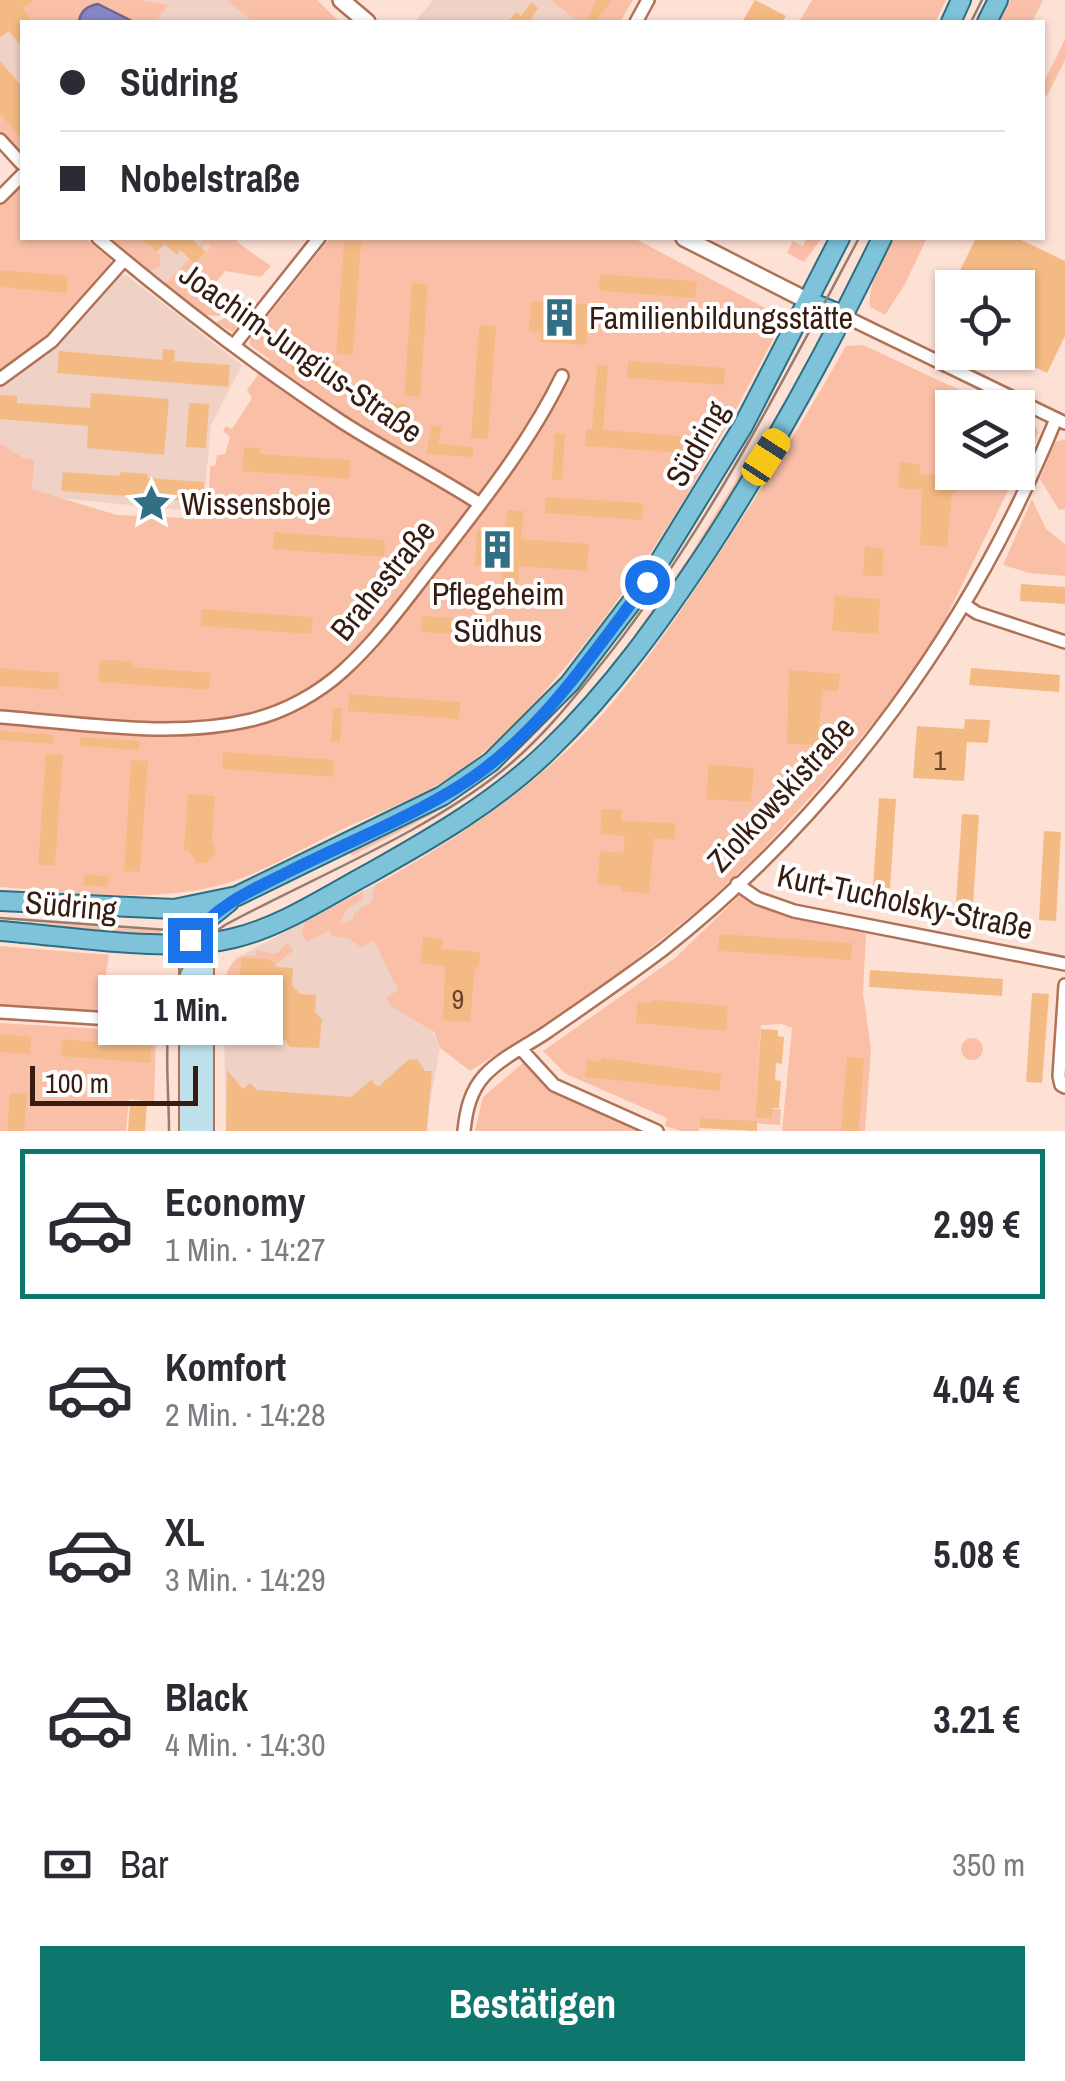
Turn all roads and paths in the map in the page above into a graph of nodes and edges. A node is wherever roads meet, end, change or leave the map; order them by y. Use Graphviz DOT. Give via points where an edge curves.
graph roads {
  1 [pos="341,0"];
  2 [pos="366,20"];
  3 [pos="0,140"];
  4 [pos="20,162"];
  5 [pos="20,177"];
  6 [pos="0,197"];
  7 [pos="100,240"];
  8 [pos="317,240"];
  9 [pos="688,240"];
  10 [pos="839,240"];
  11 [pos="881,240"];
  12 [pos="124,260"];
  13 [pos="808,300"];
  14 [pos="844,316"];
  15 [pos="234,345"];
  16 [pos="562,376"];
  17 [pos="0,379"];
  18 [pos="1060,421"];
  19 [pos="480,504"];
  20 [pos="965,605"];
  21 [pos="1065,642"];
  22 [pos="0,717"];
  23 [pos="737,884"];
  24 [pos="237,896"];
  25 [pos="0,901"];
  26 [pos="174,909"];
  27 [pos="0,931"];
  28 [pos="197,939"];
  29 [pos="1065,964"];
  30 [pos="1065,985"];
  31 [pos="0,1012"];
  32 [pos="142,1021"];
  33 [pos="521,1049"];
  34 [pos="1062,1082"];
  35 [pos="189,1131"];
  36 [pos="204,1131"];
  37 [pos="464,1131"];
  38 [pos="657,1131"];
  1 -- 2 [label="street"];
  3 -- 4 [label="street"];
  5 -- 6 [label="street"];
  7 -- 12 [label="street, Joachim-Jungius-Straße"];
  8 -- 15 [label="street"];
  9 -- 13 [label="street"];
  10 -- 13 [label="main road, Südring"];
  11 -- 14 [label="main road, Südring"];
  12 -- 15 [label="street, Joachim-Jungius-Straße"];
  12 -- 17 [label="street" via="52,341"];
  13 -- 14 [label="main road"];
  13 -- 24 [label="main road, Südring" via="719,470 647,582 526,731 442,796"];
  14 -- 18 [label="street"];
  14 -- 28 [label="main road, Südring" via="778,439 675,599 548,751 482,806 289,916 236,938"];
  15 -- 19 [label="street, Joachim-Jungius-Straße" via="331,414"];
  16 -- 19 [label="street, Brahestraße"];
  18 -- 20 [label="street, Ziolkowskistraße"];
  19 -- 22 [label="street, Brahestraße" via="374,640 326,684 284,708 188,729"];
  20 -- 21 [label="street"];
  20 -- 23 [label="street, Ziolkowskistraße" via="896,710"];
  23 -- 29 [label="street, Kurt-Tucholsky-Straße" via="794,911"];
  23 -- 33 [label="street, Ziolkowskistraße" via="666,946"];
  24 -- 26 [label="main road, Südring"];
  24 -- 28 [label="main road"];
  25 -- 26 [label="main road, Südring"];
  26 -- 28 [label="main road" via="186,916"];
  27 -- 28 [label="main road, Südring"];
  28 -- 35 [label="main road"];
  28 -- 36 [label="main road"];
  30 -- 34 [label="street"];
  31 -- 32 [label="street"];
  33 -- 37 [label="street, Ziolkowskistraße" via="476,1086"];
  33 -- 38 [label="street" via="554,1085"];
}
